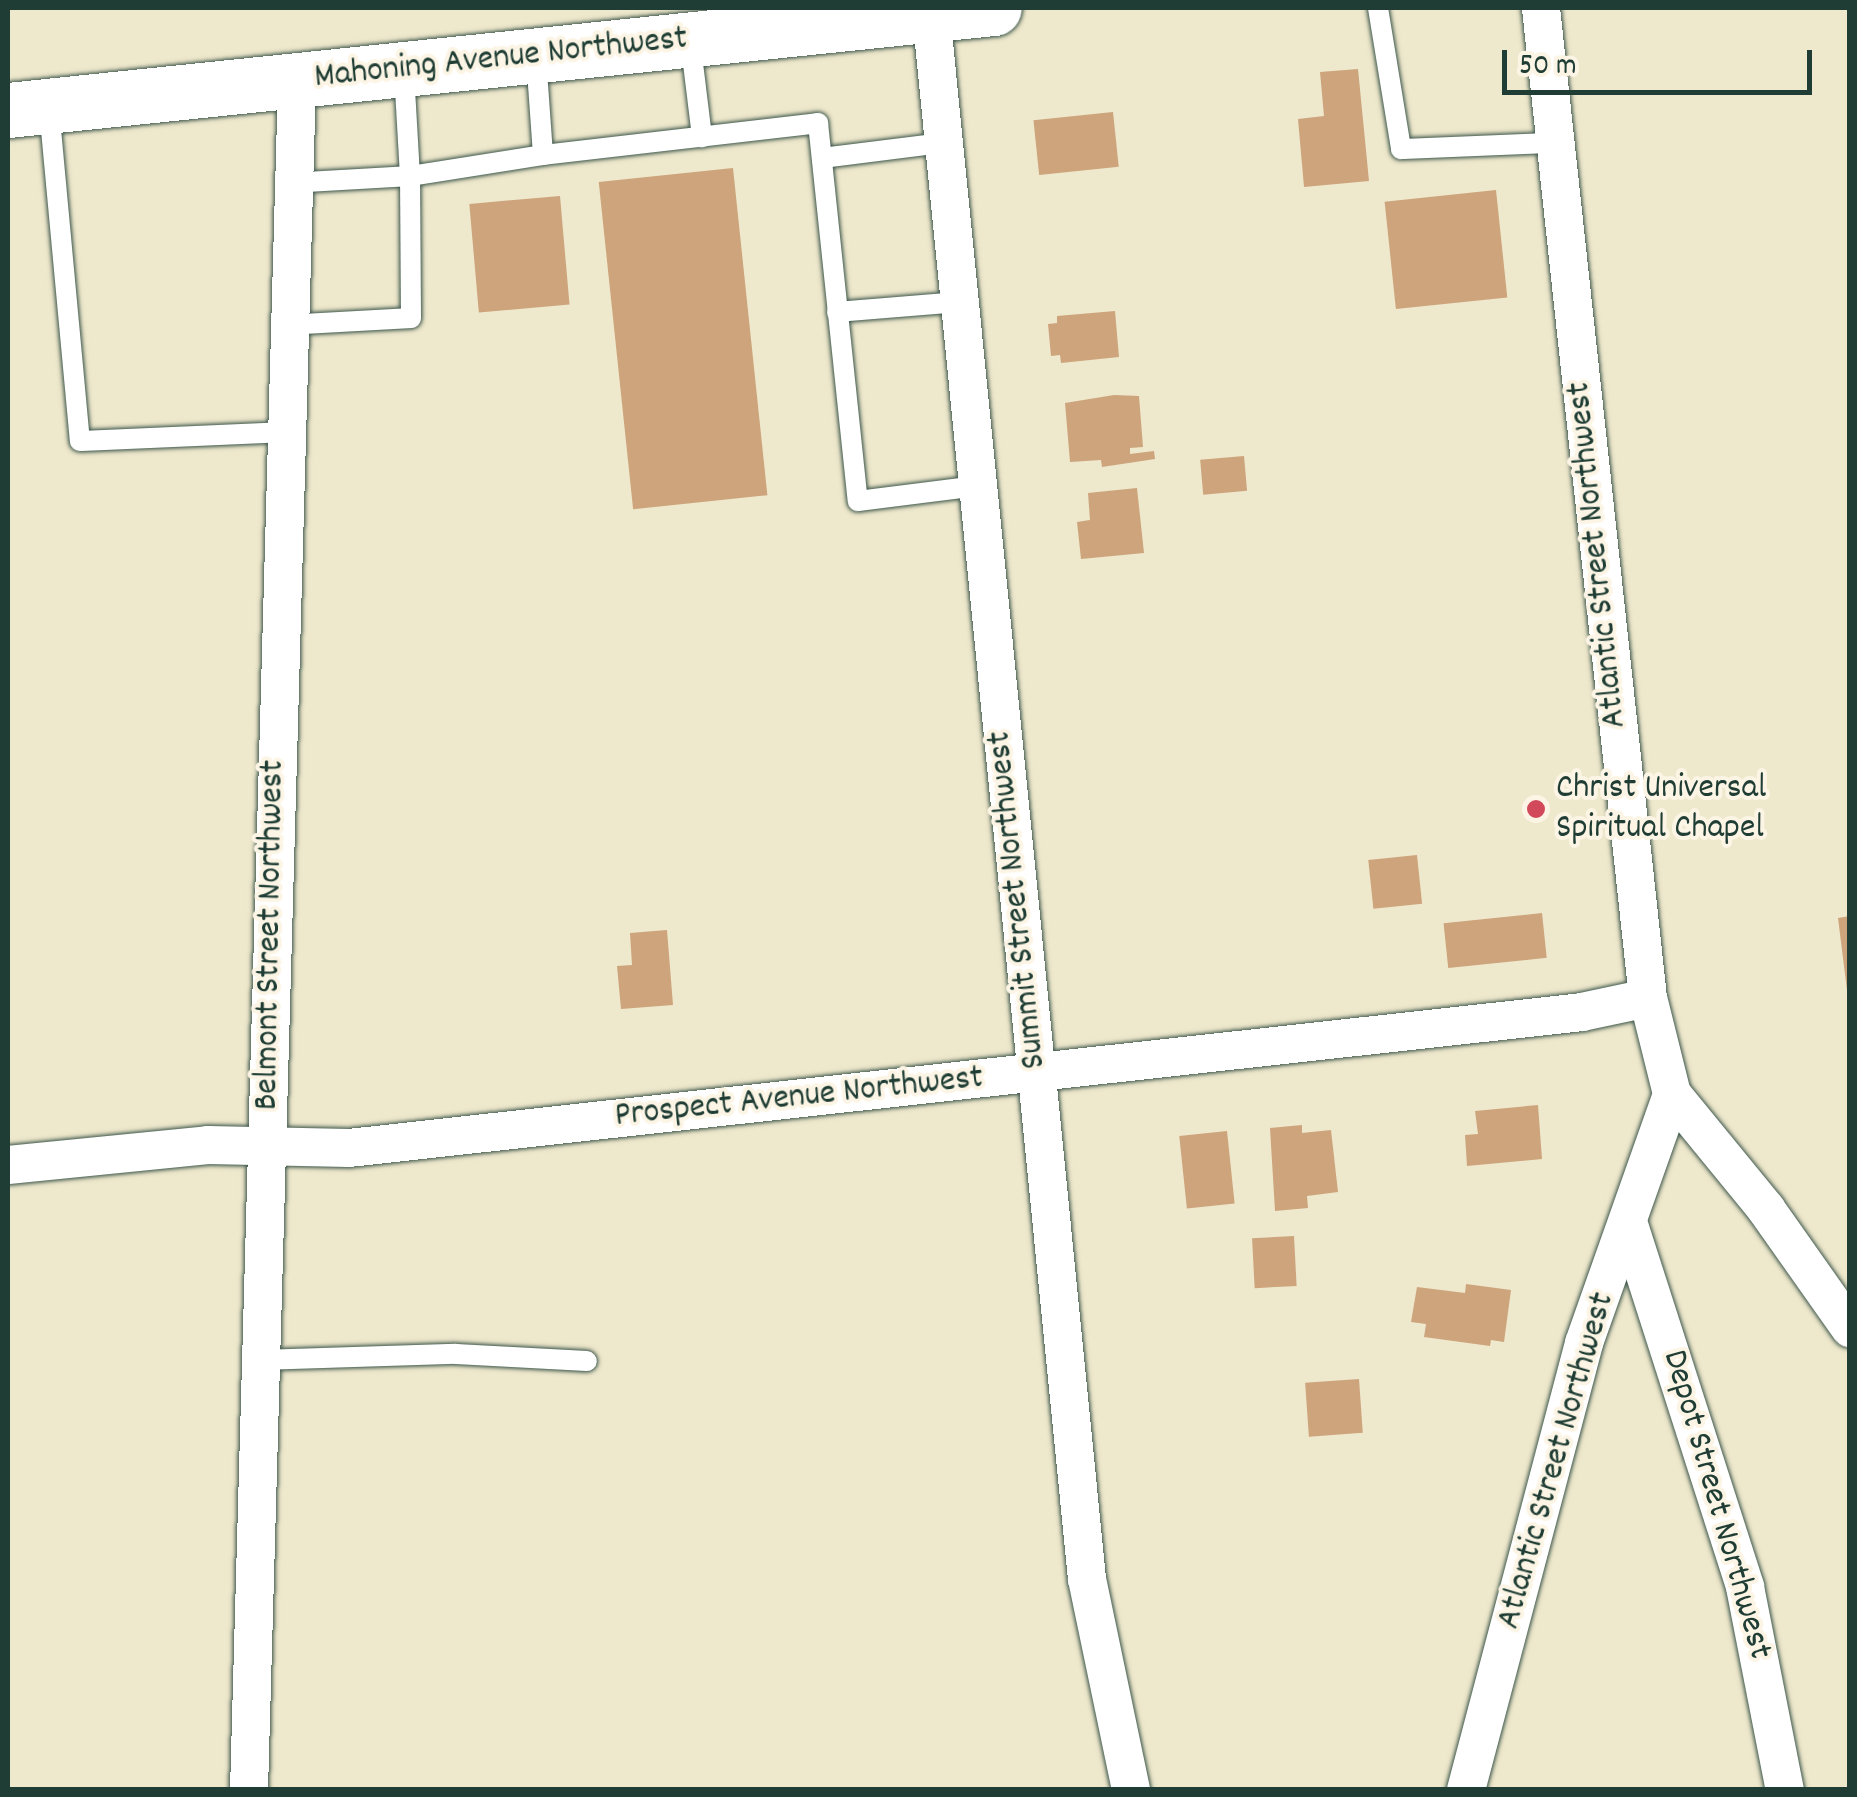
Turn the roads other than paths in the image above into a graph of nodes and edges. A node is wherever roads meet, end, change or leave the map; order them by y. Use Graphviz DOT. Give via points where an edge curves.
graph roads {
  1 [pos="994,8"];
  2 [pos="1378,8"];
  3 [pos="1541,8"];
  4 [pos="931,10"];
  5 [pos="690,38"];
  6 [pos="536,55"];
  7 [pos="404,69"];
  8 [pos="297,81"];
  9 [pos="28,108"];
  10 [pos="702,136"];
  11 [pos="943,143"];
  12 [pos="1551,144"];
  13 [pos="543,155"];
  14 [pos="822,158"];
  15 [pos="410,176"];
  16 [pos="290,183"];
  17 [pos="960,302"];
  18 [pos="838,312"];
  19 [pos="286,325"];
  20 [pos="283,432"];
  21 [pos="977,486"];
  22 [pos="1648,998"];
  23 [pos="1035,1072"];
  24 [pos="1672,1094"];
  25 [pos="266,1146"];
  26 [pos="8,1166"];
  27 [pos="1629,1225"];
  28 [pos="1850,1328"];
  29 [pos="260,1360"];
  30 [pos="587,1361"];
  31 [pos="249,1790"];
  32 [pos="1131,1790"];
  33 [pos="1466,1790"];
  34 [pos="1785,1790"];
  1 -- 4 [label="main road, Mahoning Avenue Northwest"];
  2 -- 12 [label="lane" via="1400,149"];
  3 -- 12 [label="street, Atlantic Street Northwest"];
  4 -- 5 [label="main road, Mahoning Avenue Northwest"];
  4 -- 11 [label="street, Summit Street Northwest"];
  5 -- 6 [label="main road, Mahoning Avenue Northwest"];
  5 -- 10 [label="lane"];
  6 -- 7 [label="main road, Mahoning Avenue Northwest"];
  6 -- 13 [label="lane"];
  7 -- 8 [label="main road, Mahoning Avenue Northwest"];
  7 -- 15 [label="lane"];
  8 -- 9 [label="main road, Mahoning Avenue Northwest"];
  8 -- 16 [label="street, Belmont Street Northwest"];
  9 -- 20 [label="lane" via="80,441"];
  10 -- 13 [label="lane"];
  10 -- 14 [label="lane" via="818,123"];
  11 -- 14 [label="lane"];
  11 -- 17 [label="street, Summit Street Northwest"];
  12 -- 22 [label="street, Atlantic Street Northwest"];
  13 -- 15 [label="lane"];
  14 -- 18 [label="lane"];
  15 -- 16 [label="lane"];
  15 -- 19 [label="lane" via="411,318"];
  16 -- 19 [label="street, Belmont Street Northwest"];
  17 -- 18 [label="lane"];
  17 -- 21 [label="street, Summit Street Northwest"];
  18 -- 21 [label="lane" via="858,501"];
  19 -- 20 [label="street, Belmont Street Northwest"];
  20 -- 25 [label="street, Belmont Street Northwest"];
  21 -- 23 [label="street, Summit Street Northwest"];
  22 -- 23 [label="street, Prospect Avenue Northwest" via="1582,1012"];
  22 -- 24 [label="street, Atlantic Street Northwest"];
  23 -- 25 [label="street, Prospect Avenue Northwest" via="349,1148"];
  23 -- 32 [label="street, Summit Street Northwest" via="1087,1580"];
  24 -- 27 [label="street, Atlantic Street Northwest"];
  24 -- 28 [label="street" via="1766,1208"];
  25 -- 26 [label="street, Prospect Avenue Northwest" via="208,1145"];
  25 -- 29 [label="street, Belmont Street Northwest"];
  27 -- 33 [label="street, Atlantic Street Northwest" via="1584,1343"];
  27 -- 34 [label="street, Depot Street Northwest" via="1746,1587"];
  29 -- 30 [label="lane" via="456,1354"];
  29 -- 31 [label="street, Belmont Street Northwest"];
}
